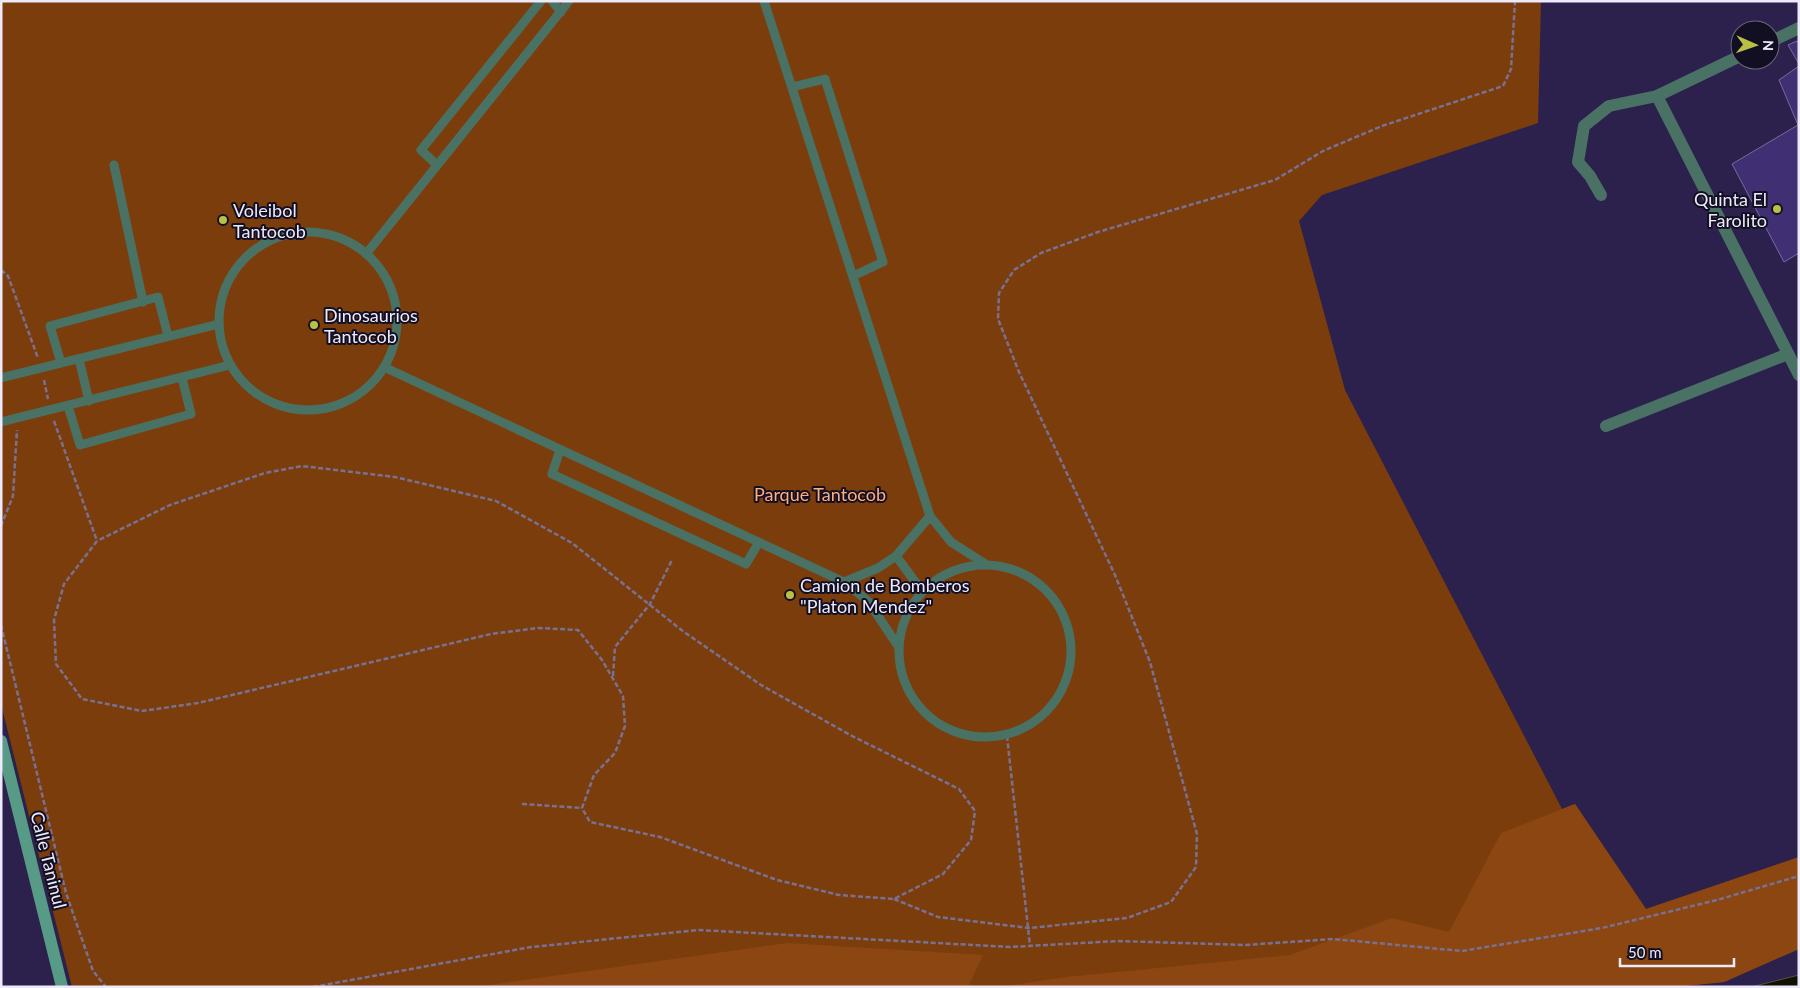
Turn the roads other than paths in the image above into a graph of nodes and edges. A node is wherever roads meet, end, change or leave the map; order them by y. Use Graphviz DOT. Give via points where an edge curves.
graph roads {
  1 [pos="541,1"];
  2 [pos="552,1"];
  3 [pos="569,1"];
  4 [pos="764,1"];
  5 [pos="561,12"];
  6 [pos="1799,28"];
  7 [pos="1780,37"];
  8 [pos="1730,61"];
  9 [pos="792,87"];
  10 [pos="1657,96"];
  11 [pos="114,165"];
  12 [pos="437,165"];
  13 [pos="1600,195"];
  14 [pos="366,254"];
  15 [pos="853,276"];
  16 [pos="143,302"];
  17 [pos="219,324"];
  18 [pos="168,336"];
  19 [pos="1788,354"];
  20 [pos="79,359"];
  21 [pos="61,363"];
  22 [pos="230,365"];
  23 [pos="384,367"];
  24 [pos="1799,375"];
  25 [pos="1,378"];
  26 [pos="182,378"];
  27 [pos="89,401"];
  28 [pos="68,406"];
  29 [pos="1,422"];
  30 [pos="1606,426"];
  31 [pos="560,450"];
  32 [pos="930,516"];
  33 [pos="759,542"];
  34 [pos="896,556"];
  35 [pos="987,565"];
  36 [pos="844,582"];
  37 [pos="922,591"];
  38 [pos="898,646"];
  39 [pos="1,741"];
  40 [pos="62,987"];
  1 -- 12 [label="lane" via="421,150"];
  2 -- 5 [label="lane"];
  3 -- 5 [label="lane"];
  4 -- 9 [label="lane"];
  5 -- 12 [label="lane"];
  6 -- 7 [label="street"];
  8 -- 10 [label="street"];
  9 -- 15 [label="lane"];
  9 -- 15 [label="lane" via="824,79 828,88 883,262"];
  10 -- 13 [label="street" via="1609,106 1584,126 1578,162"];
  10 -- 19 [label="street"];
  11 -- 16 [label="lane"];
  12 -- 14 [label="lane"];
  14 -- 17 [label="lane" via="341,238 313,232 283,235 257,248 236,269 223,295"];
  14 -- 23 [label="lane" via="386,278 396,307 395,338"];
  15 -- 32 [label="lane"];
  16 -- 18 [label="lane" via="158,298"];
  16 -- 21 [label="lane" via="50,326"];
  17 -- 18 [label="lane"];
  17 -- 22 [label="lane" via="222,345"];
  18 -- 20 [label="lane"];
  19 -- 24 [label="street"];
  19 -- 30 [label="street"];
  20 -- 21 [label="lane"];
  20 -- 27 [label="lane"];
  21 -- 25 [label="lane"];
  22 -- 23 [label="lane" via="249,389 276,405 306,411 337,406 357,395"];
  22 -- 26 [label="lane"];
  23 -- 31 [label="lane"];
  26 -- 27 [label="lane"];
  26 -- 28 [label="lane" via="191,414 80,445"];
  27 -- 28 [label="lane"];
  28 -- 29 [label="lane"];
  31 -- 33 [label="lane"];
  31 -- 33 [label="lane" via="552,474 746,564"];
  32 -- 34 [label="lane"];
  32 -- 35 [label="lane" via="951,542"];
  33 -- 36 [label="lane"];
  34 -- 36 [label="lane" via="878,568"];
  34 -- 37 [label="lane"];
  35 -- 37 [label="lane" via="975,564 946,573"];
  35 -- 38 [label="lane" via="1005,566 1032,578 1054,599 1068,626 1072,656 1066,683 1052,706 1032,725 1007,736 980,739 953,733 930,719 912,698 901,673"];
  36 -- 38 [label="lane" via="868,601"];
  37 -- 38 [label="lane" via="905,616"];
  39 -- 40 [label="street, Calle Taninul"];
}
